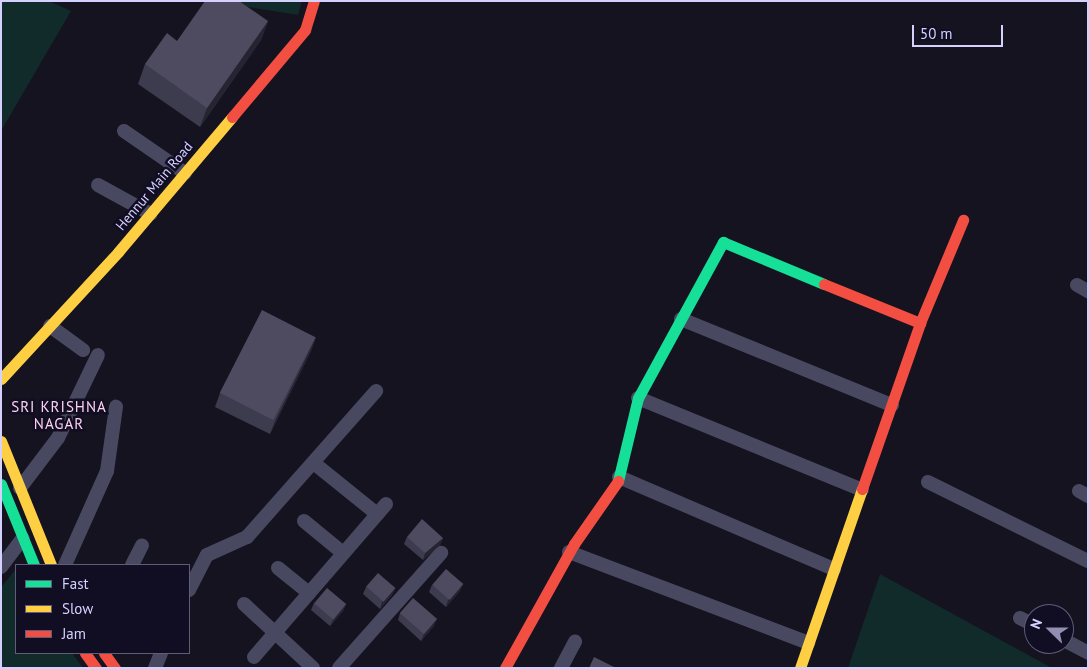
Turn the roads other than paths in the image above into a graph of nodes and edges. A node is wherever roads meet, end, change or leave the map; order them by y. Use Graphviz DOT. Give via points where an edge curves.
graph roads {
  1 [pos="314,1"];
  2 [pos="124,131"];
  3 [pos="185,173"];
  4 [pos="98,185"];
  5 [pos="150,214"];
  6 [pos="963,220"];
  7 [pos="681,319"];
  8 [pos="920,323"];
  9 [pos="50,326"];
  10 [pos="83,350"];
  11 [pos="98,355"];
  12 [pos="1,380"];
  13 [pos="376,391"];
  14 [pos="638,398"];
  15 [pos="892,405"];
  16 [pos="116,407"];
  17 [pos="1,441"];
  18 [pos="315,464"];
  19 [pos="619,478"];
  20 [pos="928,482"];
  21 [pos="1,484"];
  22 [pos="20,488"];
  23 [pos="862,490"];
  24 [pos="304,521"];
  25 [pos="23,538"];
  26 [pos="142,545"];
  27 [pos="569,552"];
  28 [pos="343,553"];
  29 [pos="441,553"];
  30 [pos="1088,561"];
  31 [pos="34,564"];
  32 [pos="51,564"];
  33 [pos="65,564"];
  34 [pos="132,564"];
  35 [pos="1,567"];
  36 [pos="278,568"];
  37 [pos="834,569"];
  38 [pos="190,588"];
  39 [pos="309,593"];
  40 [pos="244,604"];
  41 [pos="1020,618"];
  42 [pos="1024,620"];
  43 [pos="275,633"];
  44 [pos="575,642"];
  45 [pos="808,643"];
  46 [pos="1074,645"];
  47 [pos="1088,653"];
  48 [pos="86,654"];
  49 [pos="105,654"];
  50 [pos="161,654"];
  51 [pos="254,657"];
  52 [pos="96,668"];
  53 [pos="115,668"];
  54 [pos="155,668"];
  55 [pos="314,668"];
  56 [pos="340,668"];
  57 [pos="505,668"];
  58 [pos="561,668"];
  59 [pos="800,668"];
  1 -- 3 [label="street, Hennur Main Road" via="305,30"];
  2 -- 3 [label="street"];
  3 -- 5 [label="street, Hennur Main Road"];
  4 -- 5 [label="street"];
  5 -- 9 [label="street, Hennur Main Road"];
  6 -- 8 [label="street"];
  7 -- 8 [label="street" via="723,242"];
  7 -- 14 [label="street"];
  7 -- 15 [label="street"];
  8 -- 15 [label="street"];
  9 -- 10 [label="street"];
  9 -- 12 [label="street, Hennur Main Road"];
  11 -- 22 [label="street" via="58,438"];
  13 -- 18 [label="street"];
  14 -- 19 [label="street"];
  14 -- 23 [label="street"];
  15 -- 23 [label="street"];
  16 -- 33 [label="street" via="107,471"];
  17 -- 22 [label="street"];
  18 -- 28 [label="street" via="381,509"];
  18 -- 38 [label="street" via="247,537 207,555"];
  19 -- 27 [label="street"];
  19 -- 37 [label="street"];
  20 -- 30 [label="street"];
  21 -- 25 [label="street"];
  22 -- 32 [label="street"];
  23 -- 37 [label="street"];
  24 -- 28 [label="street"];
  25 -- 31 [label="street"];
  25 -- 35 [label="street"];
  26 -- 34 [label="street"];
  27 -- 45 [label="street"];
  27 -- 57 [label="street"];
  28 -- 39 [label="street"];
  29 -- 56 [label="street"];
  36 -- 39 [label="street"];
  37 -- 45 [label="street"];
  39 -- 43 [label="street"];
  40 -- 43 [label="street"];
  41 -- 42 [label="street"];
  43 -- 51 [label="street"];
  43 -- 55 [label="street"];
  44 -- 58 [label="street"];
  45 -- 59 [label="street"];
  46 -- 47 [label="street"];
  48 -- 52 [label="street"];
  49 -- 53 [label="street"];
  50 -- 54 [label="street"];
}
